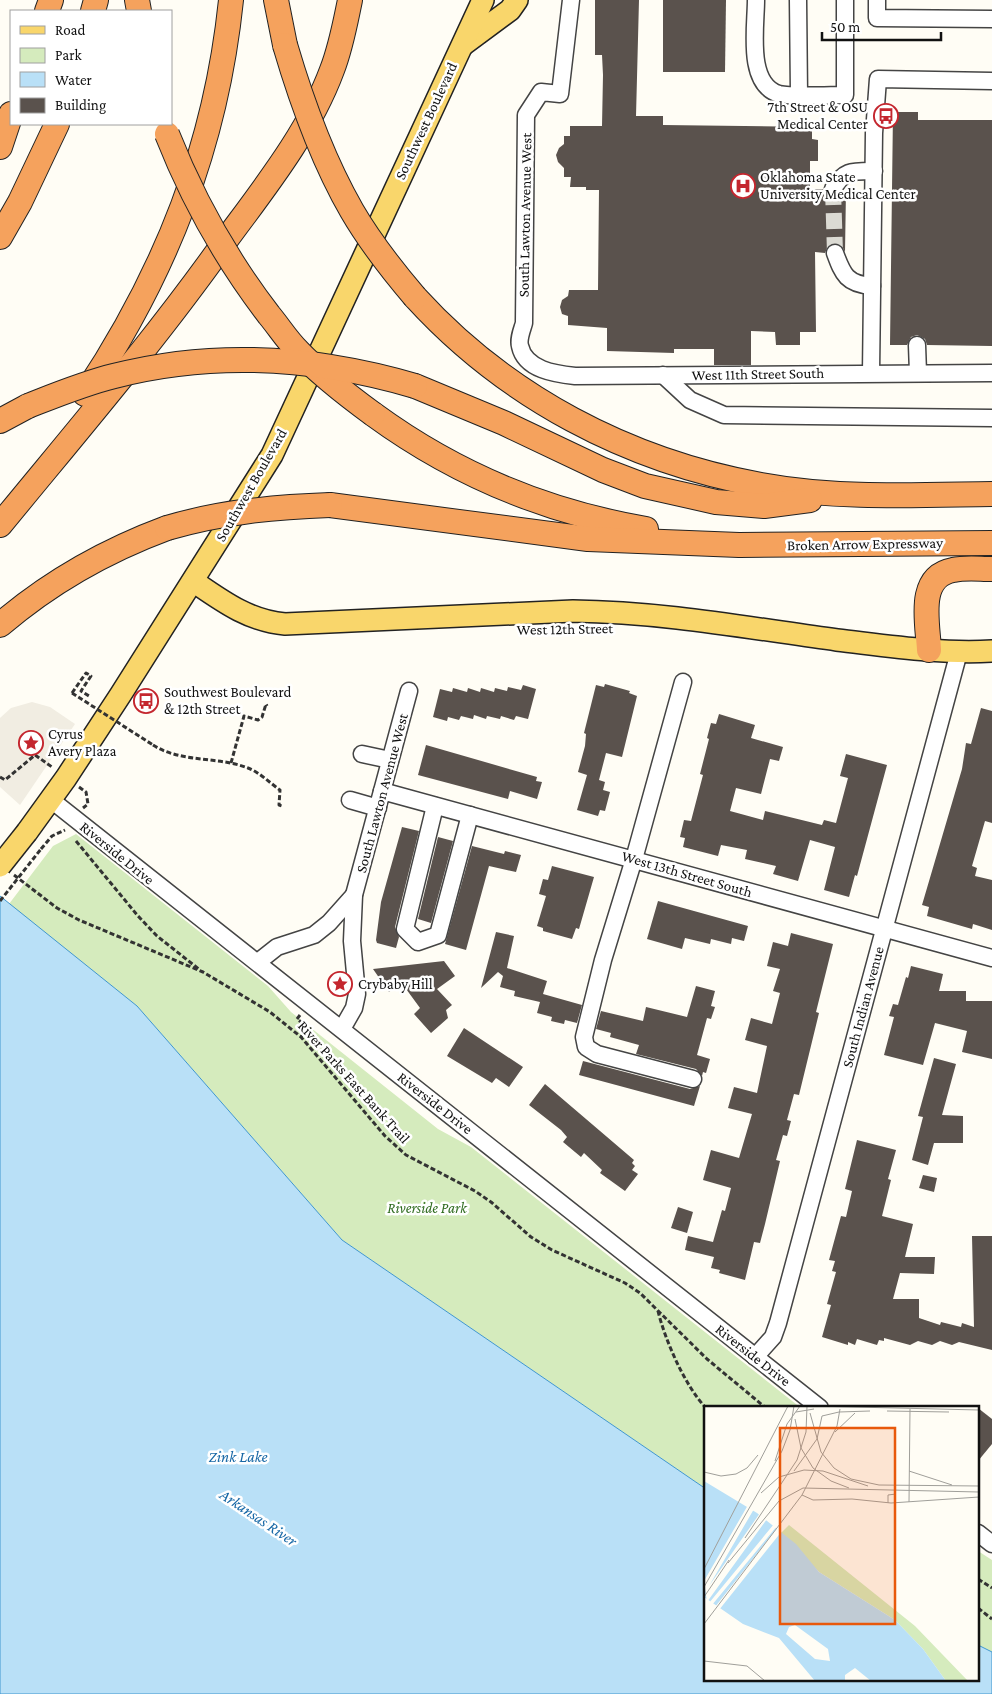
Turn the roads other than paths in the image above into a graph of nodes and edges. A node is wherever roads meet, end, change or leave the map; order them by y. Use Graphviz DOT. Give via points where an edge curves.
graph roads {
  1 [pos="232,0"];
  2 [pos="276,0"];
  3 [pos="350,0"];
  4 [pos="483,0"];
  5 [pos="517,0"];
  6 [pos="571,0"];
  7 [pos="756,0"];
  8 [pos="798,0"];
  9 [pos="846,0"];
  10 [pos="877,0"];
  11 [pos="992,19"];
  12 [pos="461,46"];
  13 [pos="992,81"];
  14 [pos="799,94"];
  15 [pos="10,117"];
  16 [pos="57,125"];
  17 [pos="166,129"];
  18 [pos="0,147"];
  19 [pos="874,170"];
  20 [pos="833,190"];
  21 [pos="0,238"];
  22 [pos="835,253"];
  23 [pos="872,286"];
  24 [pos="917,345"];
  25 [pos="527,360"];
  26 [pos="871,373"];
  27 [pos="918,373"];
  28 [pos="992,373"];
  29 [pos="663,375"];
  30 [pos="992,418"];
  31 [pos="0,421"];
  32 [pos="854,494"];
  33 [pos="992,494"];
  34 [pos="0,516"];
  35 [pos="0,525"];
  36 [pos="992,543"];
  37 [pos="739,546"];
  38 [pos="992,569"];
  39 [pos="194,581"];
  40 [pos="0,625"];
  41 [pos="929,650"];
  42 [pos="992,651"];
  43 [pos="959,652"];
  44 [pos="683,682"];
  45 [pos="409,691"];
  46 [pos="362,754"];
  47 [pos="390,760"];
  48 [pos="382,791"];
  49 [pos="50,799"];
  50 [pos="350,800"];
  51 [pos="435,806"];
  52 [pos="378,808"];
  53 [pos="470,815"];
  54 [pos="634,859"];
  55 [pos="4,868"];
  56 [pos="354,895"];
  57 [pos="884,929"];
  58 [pos="992,958"];
  59 [pos="258,962"];
  60 [pos="342,1029"];
  61 [pos="693,1079"];
  62 [pos="756,1357"];
  63 [pos="817,1406"];
  64 [pos="980,1535"];
  65 [pos="992,1544"];
  1 -- 34 [label="highway" via="219,83 206,134 174,229 152,282 118,344"];
  2 -- 32 [label="highway, bridge" via="285,46 305,109 352,212 381,256 415,297 468,350 535,399 616,442 694,470 762,485"];
  3 -- 35 [label="highway" via="332,70 295,142 185,298"];
  4 -- 12 [label="main road"];
  5 -- 12 [label="main road" via="510,10"];
  6 -- 25 [label="street, South Lawton Avenue West" via="560,94 541,92 526,115 524,323 519,345"];
  7 -- 14 [label="street" via="756,66 763,84 779,94"];
  8 -- 14 [label="street"];
  9 -- 14 [label="street" via="845,95"];
  10 -- 11 [label="street" via="877,18"];
  12 -- 39 [label="main road, Southwest Boulevard" via="272,455"];
  13 -- 19 [label="street" via="878,79"];
  15 -- 18 [label="highway"];
  16 -- 21 [label="highway"];
  17 -- 37 [label="highway, bridge" via="209,226 250,291 298,352 373,414 417,445 473,476 535,500 615,524"];
  19 -- 20 [label="street" via="852,171 840,177"];
  19 -- 23 [label="street"];
  22 -- 23 [label="street" via="841,270 848,278 857,284"];
  23 -- 26 [label="street"];
  24 -- 27 [label="street"];
  25 -- 29 [label="street, West 11th Street South" via="546,371 567,375"];
  26 -- 27 [label="street, West 11th Street South"];
  26 -- 29 [label="street, West 11th Street South"];
  27 -- 28 [label="street, West 11th Street South"];
  29 -- 30 [label="street" via="690,400 724,415"];
  31 -- 32 [label="highway, bridge" via="28,406 113,376 206,360 324,364 415,386 504,423 603,470 679,495 764,506"];
  32 -- 33 [label="highway"];
  36 -- 37 [label="highway, Broken Arrow Expressway"];
  37 -- 40 [label="highway, bridge" via="588,539 330,505 261,508 201,518 101,555 61,578"];
  38 -- 41 [label="highway" via="950,570 935,580 926,599"];
  39 -- 41 [label="main road, West 12th Street" via="243,613 269,623 308,625 524,613 619,612"];
  39 -- 49 [label="main road, Southwest Boulevard"];
  41 -- 43 [label="main road, West 12th Street"];
  42 -- 43 [label="main road, West 12th Street"];
  43 -- 57 [label="street, South Indian Avenue"];
  44 -- 54 [label="street"];
  45 -- 47 [label="street, South Lawton Avenue West"];
  46 -- 47 [label="street"];
  47 -- 48 [label="street, South Lawton Avenue West"];
  48 -- 51 [label="street, West 13th Street South"];
  48 -- 52 [label="street, South Lawton Avenue West"];
  49 -- 55 [label="main road, Southwest Boulevard, bridge"];
  49 -- 59 [label="street, Riverside Drive"];
  50 -- 52 [label="street"];
  51 -- 53 [label="street, West 13th Street South"];
  51 -- 53 [label="street" via="405,929 418,942 438,935"];
  52 -- 56 [label="street, South Lawton Avenue West"];
  53 -- 54 [label="street, West 13th Street South"];
  54 -- 57 [label="street, West 13th Street South"];
  54 -- 61 [label="street" via="603,960 584,1037 586,1047 597,1054"];
  56 -- 59 [label="street, South Lawton Avenue West" via="330,923 314,935 278,947"];
  56 -- 60 [label="street, South Lawton Avenue West" via="352,941 357,994 354,1008"];
  57 -- 58 [label="street, West 13th Street South"];
  57 -- 62 [label="street, South Indian Avenue" via="778,1323 773,1337"];
  59 -- 60 [label="street, Riverside Drive"];
  60 -- 62 [label="street, Riverside Drive"];
  62 -- 63 [label="street, Riverside Drive"];
  64 -- 65 [label="street"];
}
